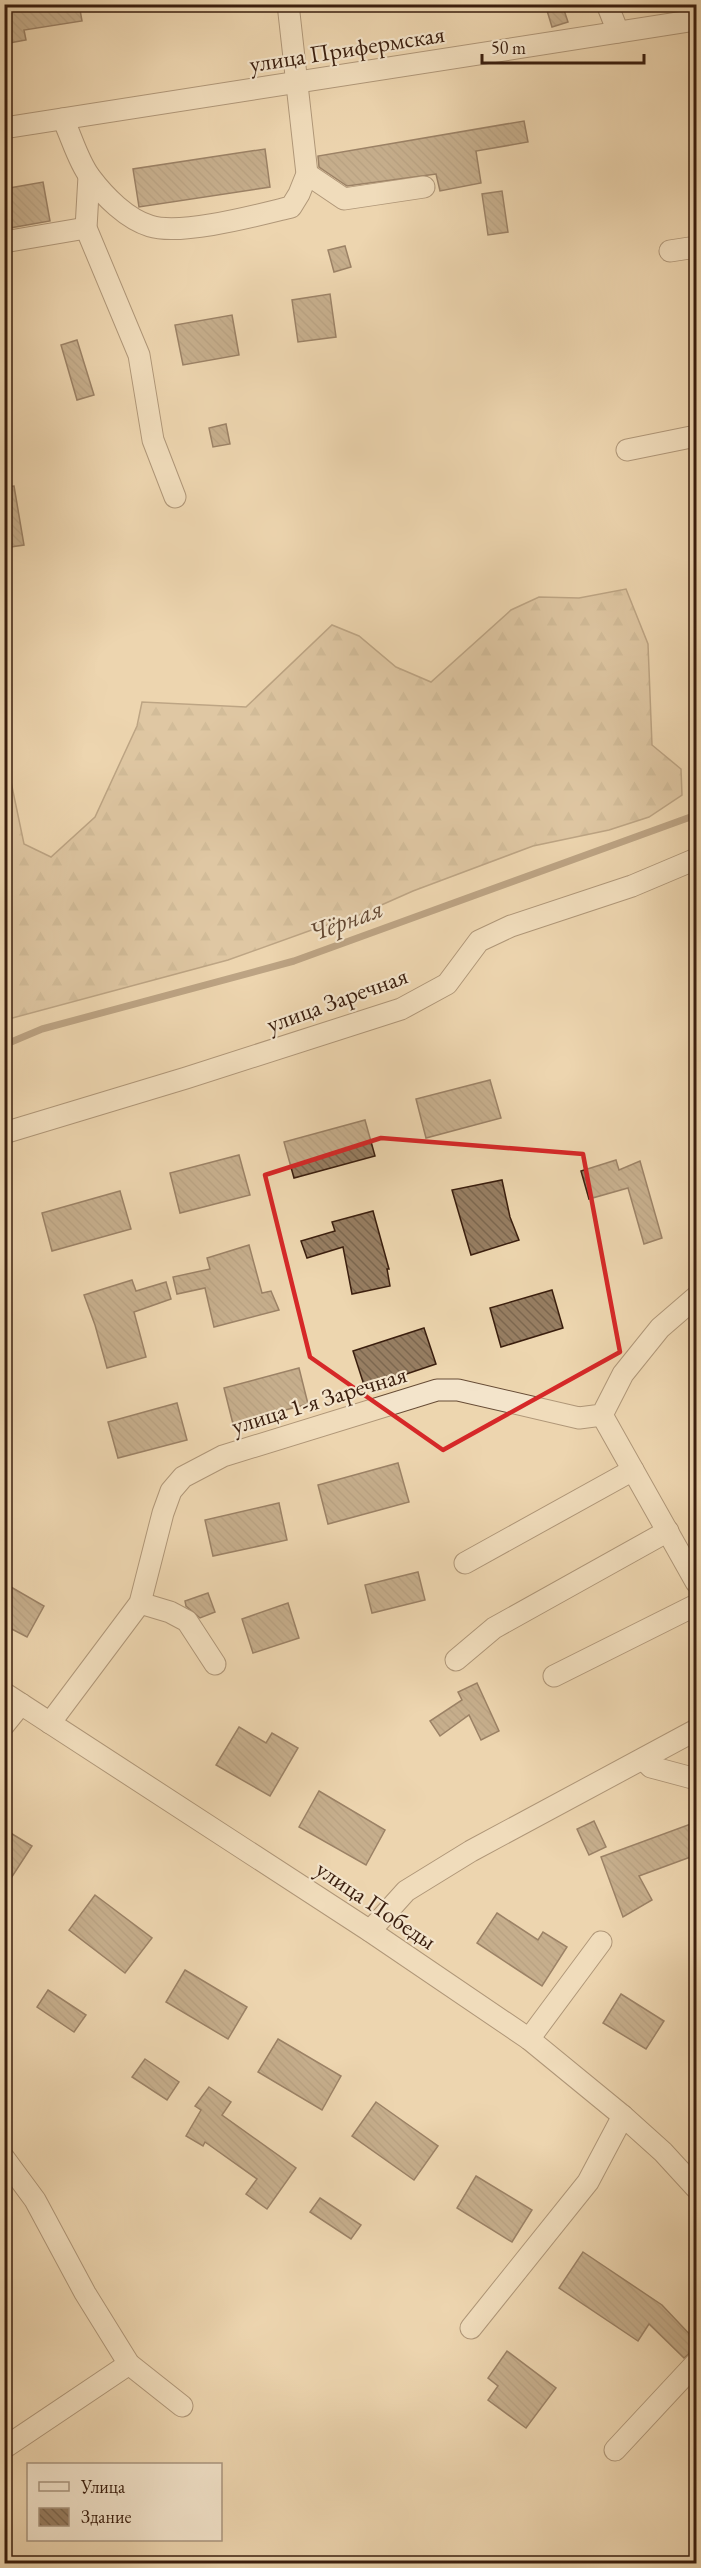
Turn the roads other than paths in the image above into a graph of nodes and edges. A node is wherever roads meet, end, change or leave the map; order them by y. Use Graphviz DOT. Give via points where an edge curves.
graph roads {
  1 [pos="288,4"];
  2 [pos="607,4"];
  3 [pos="696,20"];
  4 [pos="618,33"];
  5 [pos="296,82"];
  6 [pos="63,119"];
  7 [pos="4,128"];
  8 [pos="307,174"];
  9 [pos="89,176"];
  10 [pos="424,187"];
  11 [pos="86,228"];
  12 [pos="4,242"];
  13 [pos="696,247"];
  14 [pos="670,251"];
  15 [pos="696,436"];
  16 [pos="627,450"];
  17 [pos="175,497"];
  18 [pos="696,859"];
  19 [pos="4,1133"];
  20 [pos="696,1297"];
  21 [pos="602,1415"];
  22 [pos="633,1470"];
  23 [pos="668,1531"];
  24 [pos="465,1563"];
  25 [pos="696,1582"];
  26 [pos="140,1603"];
  27 [pos="696,1605"];
  28 [pos="456,1660"];
  29 [pos="215,1664"];
  30 [pos="554,1676"];
  31 [pos="13,1699"];
  32 [pos="50,1723"];
  33 [pos="4,1725"];
  34 [pos="696,1730"];
  35 [pos="643,1759"];
  36 [pos="696,1779"];
  37 [pos="370,1931"];
  38 [pos="601,1942"];
  39 [pos="529,2039"];
  40 [pos="623,2116"];
  41 [pos="4,2158"];
  42 [pos="696,2188"];
  43 [pos="471,2328"];
  44 [pos="696,2363"];
  45 [pos="129,2364"];
  46 [pos="182,2406"];
  47 [pos="4,2448"];
  48 [pos="615,2450"];
  1 -- 5 [label="street"];
  2 -- 4 [label="street"];
  3 -- 4 [label="street, улица Прифермская"];
  4 -- 5 [label="street, улица Прифермская"];
  5 -- 6 [label="street, улица Прифермская"];
  5 -- 8 [label="street"];
  6 -- 7 [label="street, улица Прифермская"];
  6 -- 9 [label="street"];
  8 -- 9 [label="street" via="291,207 181,228 151,226 125,212"];
  8 -- 10 [label="street" via="344,199"];
  9 -- 11 [label="street"];
  11 -- 12 [label="street"];
  11 -- 17 [label="street" via="140,355 153,440"];
  13 -- 14 [label="street"];
  15 -- 16 [label="street"];
  18 -- 19 [label="street, улица Заречная" via="479,941 447,984 401,1008"];
  20 -- 21 [label="street" via="660,1328 623,1374"];
  21 -- 22 [label="street"];
  21 -- 26 [label="street, улица 1-я Заречная" via="579,1418 458,1390 437,1390 223,1456 183,1477 171,1491"];
  22 -- 23 [label="street"];
  22 -- 24 [label="street"];
  23 -- 25 [label="street"];
  23 -- 28 [label="street" via="494,1628"];
  26 -- 29 [label="street" via="187,1622"];
  26 -- 32 [label="street, улица 1-я Заречная"];
  27 -- 30 [label="street"];
  31 -- 32 [label="street, улица Победы"];
  31 -- 33 [label="street"];
  32 -- 37 [label="street, улица Победы"];
  34 -- 35 [label="street"];
  35 -- 36 [label="street" via="651,1767"];
  35 -- 37 [label="street" via="471,1851 406,1891"];
  37 -- 39 [label="street, улица Победы"];
  38 -- 39 [label="street"];
  39 -- 40 [label="street, улица Победы"];
  40 -- 42 [label="street, улица Победы"];
  40 -- 43 [label="street" via="588,2182"];
  41 -- 45 [label="street" via="35,2200 85,2294"];
  44 -- 48 [label="street"];
  45 -- 46 [label="street"];
  45 -- 47 [label="street"];
}
